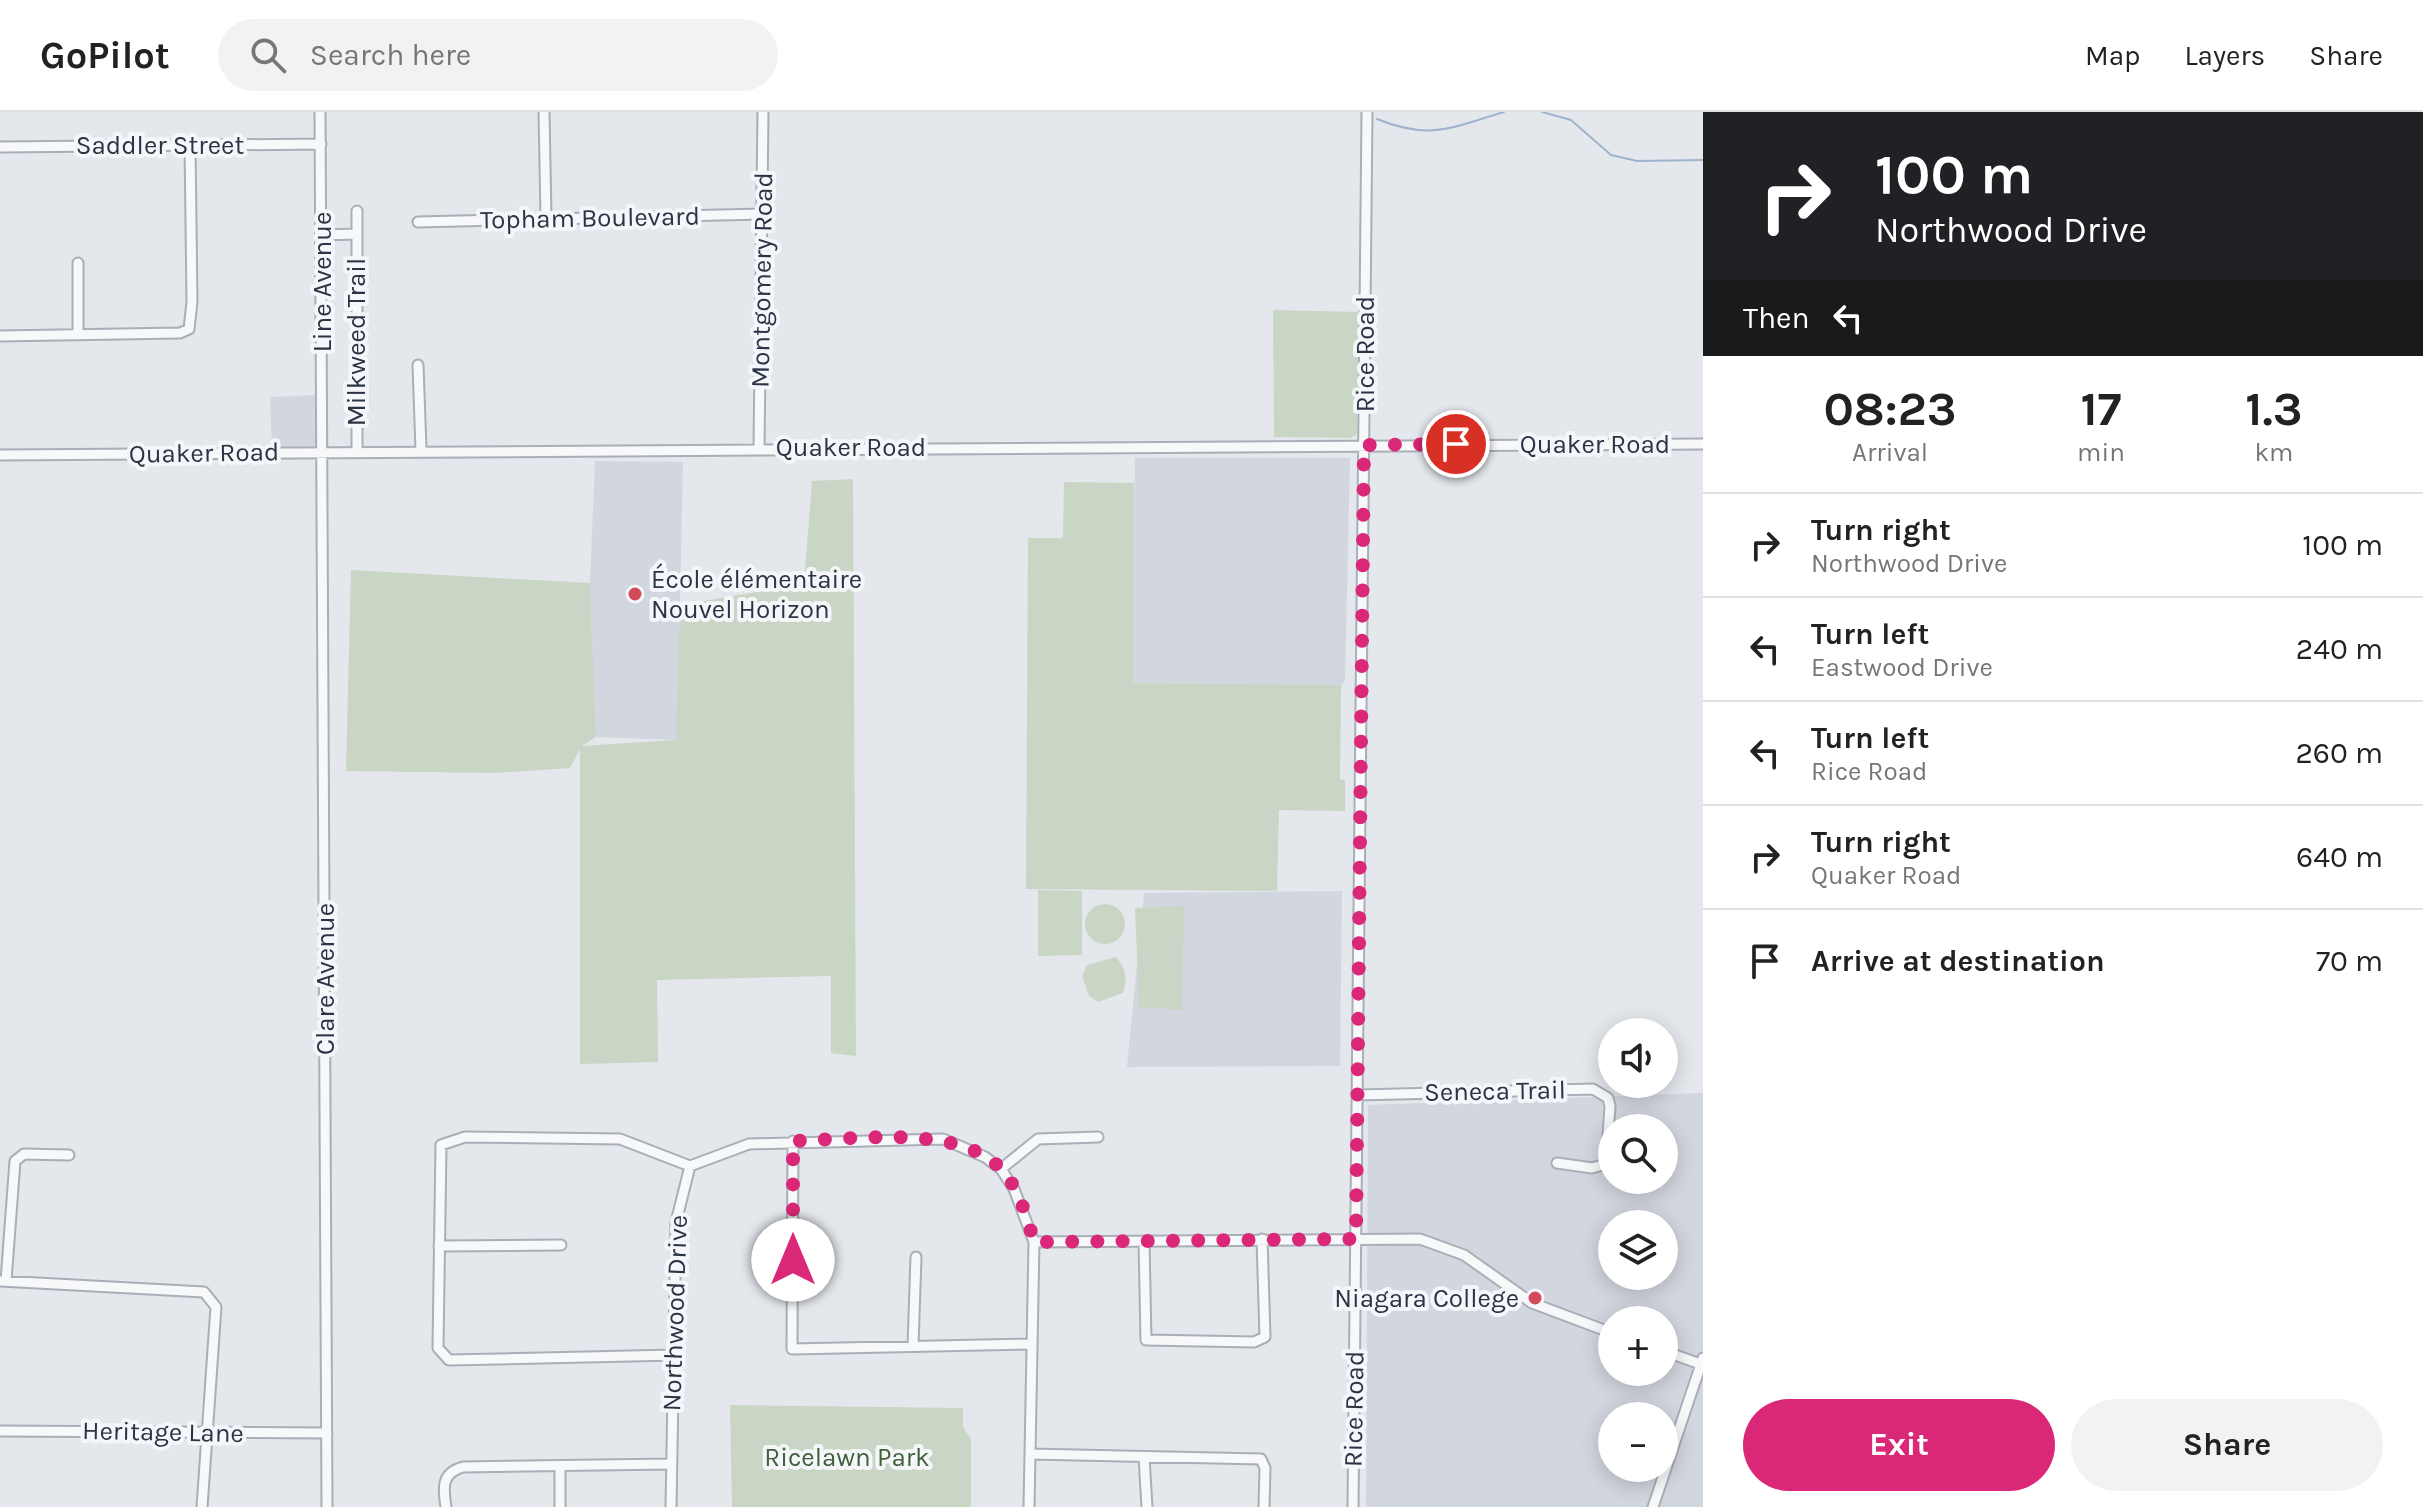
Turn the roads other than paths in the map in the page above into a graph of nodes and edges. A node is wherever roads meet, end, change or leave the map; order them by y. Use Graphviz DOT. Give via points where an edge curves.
graph roads {
  1 [pos="320,112"];
  2 [pos="544,112"];
  3 [pos="763,112"];
  4 [pos="1367,112"];
  5 [pos="190,144"];
  6 [pos="321,144"];
  7 [pos="0,147"];
  8 [pos="357,211"];
  9 [pos="763,214"];
  10 [pos="546,218"];
  11 [pos="418,222"];
  12 [pos="356,234"];
  13 [pos="322,235"];
  14 [pos="78,263"];
  15 [pos="78,334"];
  16 [pos="0,336"];
  17 [pos="418,365"];
  18 [pos="1703,444"];
  19 [pos="1364,445"];
  20 [pos="759,448"];
  21 [pos="421,450"];
  22 [pos="323,451"];
  23 [pos="357,451"];
  24 [pos="0,455"];
  25 [pos="1359,1095"];
  26 [pos="1098,1137"];
  27 [pos="793,1141"];
  28 [pos="69,1155"];
  29 [pos="1557,1163"];
  30 [pos="690,1166"];
  31 [pos="1001,1169"];
  32 [pos="1262,1239"];
  33 [pos="1356,1239"];
  34 [pos="1144,1241"];
  35 [pos="1034,1242"];
  36 [pos="561,1245"];
  37 [pos="439,1246"];
  38 [pos="916,1257"];
  39 [pos="3,1281"];
  40 [pos="1598,1328"];
  41 [pos="1032,1344"];
  42 [pos="913,1346"];
  43 [pos="675,1355"];
  44 [pos="1678,1355"];
  45 [pos="1702,1362"];
  46 [pos="0,1431"];
  47 [pos="209,1433"];
  48 [pos="327,1433"];
  49 [pos="1030,1454"];
  50 [pos="1144,1457"];
  51 [pos="671,1464"];
  52 [pos="560,1466"];
  53 [pos="202,1507"];
  54 [pos="327,1507"];
  55 [pos="446,1507"];
  56 [pos="560,1507"];
  57 [pos="671,1507"];
  58 [pos="1029,1507"];
  59 [pos="1147,1507"];
  60 [pos="1264,1507"];
  61 [pos="1353,1507"];
  62 [pos="1653,1507"];
  1 -- 6 [label="street, Line Avenue"];
  2 -- 10 [label="street"];
  3 -- 9 [label="street, Montgomery Road"];
  4 -- 19 [label="street, Rice Road"];
  5 -- 6 [label="street, Saddler Street"];
  5 -- 7 [label="street, Saddler Street"];
  5 -- 15 [label="street" via="189,329"];
  6 -- 13 [label="street, Line Avenue"];
  8 -- 12 [label="street, Milkweed Trail"];
  9 -- 10 [label="street, Topham Boulevard"];
  9 -- 20 [label="street, Montgomery Road"];
  10 -- 11 [label="street, Topham Boulevard"];
  12 -- 13 [label="street, Milkweed Trail"];
  12 -- 23 [label="street, Milkweed Trail"];
  13 -- 22 [label="street, Line Avenue"];
  14 -- 15 [label="street"];
  15 -- 16 [label="street"];
  17 -- 21 [label="street"];
  18 -- 19 [label="street, Quaker Road"];
  19 -- 20 [label="street, Quaker Road"];
  19 -- 25 [label="street, Rice Road"];
  20 -- 21 [label="street, Quaker Road"];
  21 -- 23 [label="street, Quaker Road"];
  22 -- 23 [label="street, Quaker Road"];
  22 -- 24 [label="street, Quaker Road"];
  22 -- 48 [label="street, Clare Avenue"];
  25 -- 29 [label="street, Seneca Trail" via="1601,1092 1610,1106 1606,1164 1592,1168"];
  25 -- 33 [label="street, Rice Road"];
  26 -- 31 [label="street" via="1038,1139"];
  27 -- 30 [label="street" via="749,1144"];
  27 -- 31 [label="street" via="943,1139"];
  27 -- 42 [label="street" via="792,1349"];
  28 -- 39 [label="street" via="24,1154 15,1161"];
  30 -- 37 [label="street" via="620,1139 450,1140 441,1145"];
  30 -- 43 [label="street, Northwood Drive" via="676,1222"];
  31 -- 35 [label="street" via="1021,1203"];
  32 -- 33 [label="street"];
  32 -- 34 [label="street"];
  32 -- 34 [label="street" via="1265,1337 1254,1342 1146,1340"];
  33 -- 40 [label="street" via="1420,1239 1450,1248 1532,1303"];
  33 -- 61 [label="street, Rice Road"];
  34 -- 35 [label="street"];
  35 -- 41 [label="street"];
  36 -- 37 [label="street"];
  37 -- 43 [label="street" via="438,1348 449,1360"];
  38 -- 42 [label="street"];
  39 -- 47 [label="street" via="204,1292 216,1307"];
  41 -- 42 [label="street"];
  41 -- 49 [label="street"];
  43 -- 51 [label="street, Northwood Drive"];
  44 -- 45 [label="street"];
  45 -- 62 [label="street"];
  46 -- 47 [label="street, Heritage Lane"];
  47 -- 48 [label="street, Heritage Lane"];
  47 -- 53 [label="street"];
  48 -- 54 [label="street, Clare Avenue"];
  49 -- 50 [label="street"];
  49 -- 58 [label="street"];
  50 -- 59 [label="street"];
  50 -- 60 [label="street" via="1261,1459"];
  51 -- 52 [label="street"];
  51 -- 57 [label="street, Northwood Drive"];
  52 -- 55 [label="street" via="453,1470 444,1487"];
  52 -- 56 [label="street"];
}
